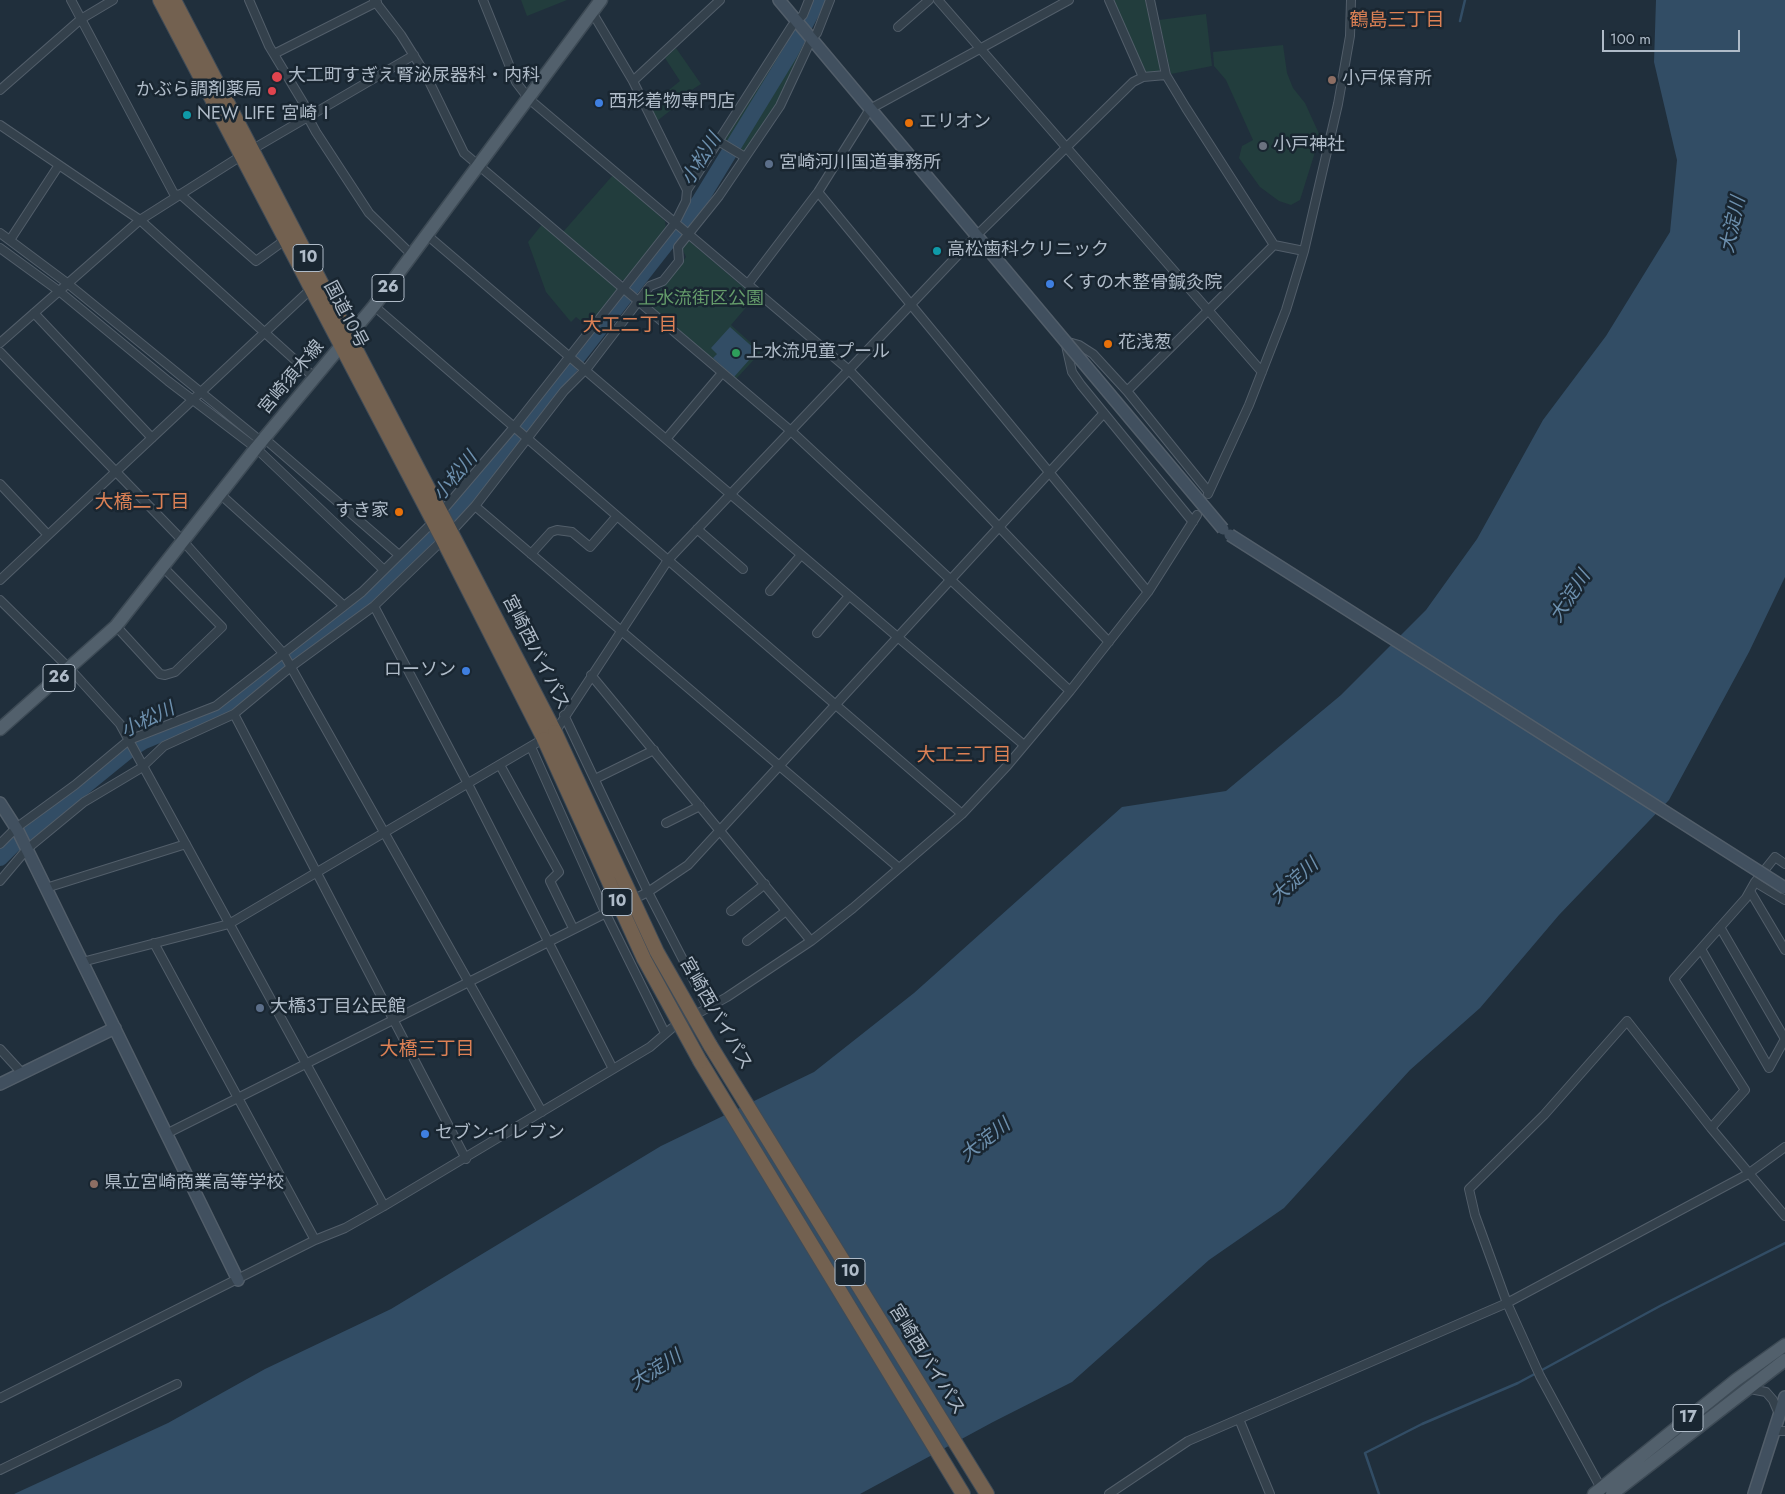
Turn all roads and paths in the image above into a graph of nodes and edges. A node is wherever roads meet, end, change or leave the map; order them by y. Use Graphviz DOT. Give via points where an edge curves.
graph roads {
  1 [pos="71,0"];
  2 [pos="113,0"];
  3 [pos="160,0"];
  4 [pos="174,0"];
  5 [pos="250,0"];
  6 [pos="483,0"];
  7 [pos="601,0"];
  8 [pos="720,0"];
  9 [pos="779,0"];
  10 [pos="809,0"];
  11 [pos="830,0"];
  12 [pos="929,0"];
  13 [pos="938,0"];
  14 [pos="1069,0"];
  15 [pos="1109,0"];
  16 [pos="1150,0"];
  17 [pos="1351,0"];
  18 [pos="376,1"];
  19 [pos="592,12"];
  20 [pos="81,19"];
  21 [pos="798,23"];
  22 [pos="898,27"];
  23 [pos="811,40"];
  24 [pos="980,49"];
  25 [pos="274,54"];
  26 [pos="414,55"];
  27 [pos="1166,75"];
  28 [pos="1143,77"];
  29 [pos="633,81"];
  30 [pos="0,90"];
  31 [pos="529,99"];
  32 [pos="870,110"];
  33 [pos="310,114"];
  34 [pos="0,125"];
  35 [pos="720,142"];
  36 [pos="1066,148"];
  37 [pos="246,153"];
  38 [pos="745,157"];
  39 [pos="478,164"];
  40 [pos="59,165"];
  41 [pos="687,190"];
  42 [pos="818,192"];
  43 [pos="181,195"];
  44 [pos="140,220"];
  45 [pos="675,223"];
  46 [pos="0,233"];
  47 [pos="688,234"];
  48 [pos="427,235"];
  49 [pos="976,236"];
  50 [pos="10,240"];
  51 [pos="285,240"];
  52 [pos="1274,245"];
  53 [pos="0,248"];
  54 [pos="1304,252"];
  55 [pos="412,255"];
  56 [pos="67,283"];
  57 [pos="748,284"];
  58 [pos="624,287"];
  59 [pos="310,290"];
  60 [pos="59,291"];
  61 [pos="639,300"];
  62 [pos="911,304"];
  63 [pos="374,306"];
  64 [pos="1208,312"];
  65 [pos="34,313"];
  66 [pos="265,333"];
  67 [pos="1065,341"];
  68 [pos="345,342"];
  69 [pos="0,343"];
  70 [pos="0,352"];
  71 [pos="569,356"];
  72 [pos="583,369"];
  73 [pos="849,370"];
  74 [pos="1262,372"];
  75 [pos="722,373"];
  76 [pos="315,378"];
  77 [pos="201,392"];
  78 [pos="1126,392"];
  79 [pos="193,400"];
  80 [pos="1104,413"];
  81 [pos="514,427"];
  82 [pos="791,431"];
  83 [pos="152,438"];
  84 [pos="667,438"];
  85 [pos="528,439"];
  86 [pos="260,444"];
  87 [pos="1050,472"];
  88 [pos="116,473"];
  89 [pos="0,484"];
  90 [pos="220,494"];
  91 [pos="730,494"];
  92 [pos="475,506"];
  93 [pos="617,516"];
  94 [pos="438,519"];
  95 [pos="999,527"];
  96 [pos="697,529"];
  97 [pos="48,535"];
  98 [pos="447,535"];
  99 [pos="183,541"];
  100 [pos="531,554"];
  101 [pos="399,555"];
  102 [pos="801,555"];
  103 [pos="668,560"];
  104 [pos="163,567"];
  105 [pos="743,569"];
  106 [pos="384,570"];
  107 [pos="0,580"];
  108 [pos="950,581"];
  109 [pos="770,591"];
  110 [pos="1148,592"];
  111 [pos="849,596"];
  112 [pos="0,600"];
  113 [pos="343,606"];
  114 [pos="374,606"];
  115 [pos="116,626"];
  116 [pos="621,630"];
  117 [pos="818,633"];
  118 [pos="898,636"];
  119 [pos="1109,642"];
  120 [pos="283,653"];
  121 [pos="292,666"];
  122 [pos="70,668"];
  123 [pos="591,675"];
  124 [pos="1070,691"];
  125 [pos="835,704"];
  126 [pos="234,714"];
  127 [pos="564,715"];
  128 [pos="0,729"];
  129 [pos="550,735"];
  130 [pos="128,740"];
  131 [pos="1024,745"];
  132 [pos="531,746"];
  133 [pos="654,750"];
  134 [pos="500,765"];
  135 [pos="780,765"];
  136 [pos="143,767"];
  137 [pos="595,779"];
  138 [pos="468,784"];
  139 [pos="0,803"];
  140 [pos="700,806"];
  141 [pos="962,814"];
  142 [pos="666,823"];
  143 [pos="17,829"];
  144 [pos="720,829"];
  145 [pos="384,832"];
  146 [pos="0,844"];
  147 [pos="186,844"];
  148 [pos="26,847"];
  149 [pos="1785,864"];
  150 [pos="899,868"];
  151 [pos="317,872"];
  152 [pos="0,881"];
  153 [pos="1755,882"];
  154 [pos="764,884"];
  155 [pos="46,888"];
  156 [pos="1785,888"];
  157 [pos="1750,891"];
  158 [pos="648,892"];
  159 [pos="1785,900"];
  160 [pos="731,911"];
  161 [pos="786,911"];
  162 [pos="605,912"];
  163 [pos="229,924"];
  164 [pos="1720,927"];
  165 [pos="574,928"];
  166 [pos="746,941"];
  167 [pos="811,941"];
  168 [pos="547,942"];
  169 [pos="154,943"];
  170 [pos="1701,949"];
  171 [pos="1785,950"];
  172 [pos="82,962"];
  173 [pos="468,981"];
  174 [pos="708,1008"];
  175 [pos="393,1020"];
  176 [pos="115,1028"];
  177 [pos="665,1033"];
  178 [pos="1785,1039"];
  179 [pos="0,1049"];
  180 [pos="306,1063"];
  181 [pos="613,1069"];
  182 [pos="22,1073"];
  183 [pos="0,1084"];
  184 [pos="237,1098"];
  185 [pos="542,1112"];
  186 [pos="1711,1128"];
  187 [pos="168,1133"];
  188 [pos="1785,1147"];
  189 [pos="466,1159"];
  190 [pos="1748,1174"];
  191 [pos="384,1206"];
  192 [pos="1785,1216"];
  193 [pos="315,1240"];
  194 [pos="238,1280"];
  195 [pos="1507,1303"];
  196 [pos="1785,1345"];
  197 [pos="1785,1360"];
  198 [pos="177,1384"];
  199 [pos="1748,1389"];
  200 [pos="1785,1397"];
  201 [pos="0,1398"];
  202 [pos="1780,1416"];
  203 [pos="1239,1418"];
  204 [pos="1780,1431"];
  205 [pos="0,1470"];
  206 [pos="1599,1492"];
  207 [pos="963,1494"];
  208 [pos="987,1494"];
  209 [pos="1109,1494"];
  210 [pos="1270,1494"];
  211 [pos="1612,1494"];
  212 [pos="1754,1494"];
  1 -- 20 [label="street"];
  2 -- 20 [label="street"];
  3 -- 37 [label="highway, 国道10号 / 10"];
  4 -- 37 [label="highway, 国道10号 / 10"];
  5 -- 25 [label="street"];
  6 -- 31 [label="street" via="516,82"];
  7 -- 19 [label="main road, 宮崎須木線 / 26"];
  8 -- 29 [label="street"];
  9 -- 21 [label="street"];
  10 -- 21 [label="street"];
  11 -- 23 [label="street"];
  12 -- 22 [label="street"];
  13 -- 24 [label="street"];
  14 -- 24 [label="street"];
  15 -- 28 [label="street"];
  16 -- 27 [label="street"];
  17 -- 54 [label="street" via="1350,36 1338,104"];
  18 -- 25 [label="street"];
  18 -- 26 [label="street"];
  19 -- 29 [label="street"];
  19 -- 31 [label="main road, 宮崎須木線 / 26"];
  20 -- 30 [label="street"];
  20 -- 43 [label="street" via="167,183 174,194"];
  21 -- 23 [label="street"];
  21 -- 35 [label="street"];
  23 -- 32 [label="street"];
  23 -- 38 [label="street" via="780,106"];
  24 -- 32 [label="street"];
  24 -- 36 [label="street"];
  25 -- 33 [label="street"];
  26 -- 33 [label="street"];
  26 -- 39 [label="street" via="464,153"];
  27 -- 28 [label="street"];
  27 -- 52 [label="street"];
  28 -- 36 [label="street" via="1133,82"];
  29 -- 41 [label="street"];
  31 -- 39 [label="main road, 宮崎須木線 / 26"];
  31 -- 45 [label="street"];
  32 -- 42 [label="street"];
  32 -- 49 [label="street"];
  33 -- 37 [label="street"];
  33 -- 55 [label="street" via="316,132 369,213"];
  34 -- 40 [label="street"];
  35 -- 38 [label="street"];
  35 -- 41 [label="street"];
  36 -- 49 [label="street"];
  36 -- 64 [label="street"];
  37 -- 43 [label="street"];
  37 -- 51 [label="highway, 国道10号 / 10"];
  37 -- 68 [label="highway, 国道10号 / 10"];
  38 -- 47 [label="street"];
  39 -- 48 [label="main road, 宮崎須木線 / 26"];
  39 -- 58 [label="street"];
  40 -- 44 [label="street"];
  40 -- 50 [label="street"];
  41 -- 45 [label="street" via="686,201"];
  42 -- 57 [label="street"];
  42 -- 62 [label="street"];
  43 -- 44 [label="street"];
  43 -- 51 [label="street" via="256,261"];
  44 -- 56 [label="street"];
  44 -- 66 [label="street"];
  45 -- 47 [label="street"];
  45 -- 58 [label="street"];
  46 -- 50 [label="street"];
  47 -- 57 [label="street"];
  47 -- 61 [label="street" via="678,247 680,261 664,281 650,286"];
  48 -- 55 [label="main road, 宮崎須木線 / 26"];
  48 -- 71 [label="street"];
  49 -- 62 [label="street"];
  49 -- 67 [label="street"];
  50 -- 56 [label="street"];
  51 -- 59 [label="highway, 国道10号 / 10"];
  52 -- 54 [label="street"];
  52 -- 64 [label="street"];
  53 -- 60 [label="street"];
  54 -- 74 [label="street"];
  55 -- 63 [label="main road, 宮崎須木線 / 26"];
  56 -- 60 [label="street"];
  56 -- 77 [label="street"];
  57 -- 73 [label="street"];
  58 -- 61 [label="street"];
  58 -- 71 [label="street"];
  59 -- 66 [label="street"];
  59 -- 68 [label="highway, 国道10号 / 10"];
  60 -- 65 [label="street"];
  60 -- 79 [label="street"];
  61 -- 72 [label="street"];
  61 -- 75 [label="street"];
  62 -- 73 [label="street"];
  62 -- 87 [label="street"];
  63 -- 68 [label="main road, 宮崎須木線 / 26"];
  63 -- 81 [label="street"];
  64 -- 74 [label="street"];
  64 -- 78 [label="street"];
  65 -- 69 [label="street"];
  65 -- 83 [label="street"];
  66 -- 76 [label="street"];
  66 -- 77 [label="street"];
  67 -- 78 [label="street" via="1080,345 1093,354"];
  67 -- 80 [label="street" via="1072,372"];
  67 -- 156 [label="street, bridge" via="1195,498 1230,535"];
  68 -- 76 [label="main road, 宮崎須木線 / 26"];
  68 -- 94 [label="highway, 国道10号 / 10"];
  70 -- 88 [label="street"];
  71 -- 72 [label="street"];
  71 -- 81 [label="street"];
  72 -- 84 [label="street"];
  72 -- 85 [label="street"];
  73 -- 82 [label="street"];
  73 -- 95 [label="street"];
  74 -- 78 [label="street" via="1208,493"];
  75 -- 82 [label="street"];
  75 -- 84 [label="street"];
  76 -- 86 [label="main road, 宮崎須木線 / 26"];
  77 -- 79 [label="street"];
  77 -- 86 [label="street" via="257,438"];
  79 -- 83 [label="street"];
  79 -- 86 [label="street"];
  80 -- 87 [label="street"];
  80 -- 110 [label="street" via="1195,518"];
  81 -- 85 [label="street"];
  81 -- 94 [label="street"];
  82 -- 91 [label="street"];
  82 -- 108 [label="street"];
  83 -- 88 [label="street"];
  84 -- 91 [label="street"];
  85 -- 92 [label="street"];
  85 -- 93 [label="street"];
  86 -- 90 [label="main road, 宮崎須木線 / 26"];
  86 -- 101 [label="street"];
  86 -- 106 [label="street"];
  87 -- 95 [label="street"];
  87 -- 110 [label="street"];
  88 -- 97 [label="street"];
  88 -- 99 [label="street"];
  89 -- 97 [label="street"];
  90 -- 99 [label="main road, 宮崎須木線 / 26"];
  90 -- 113 [label="street"];
  91 -- 96 [label="street"];
  91 -- 102 [label="street"];
  92 -- 98 [label="street"];
  92 -- 100 [label="street"];
  93 -- 100 [label="street" via="590,547 572,532 557,530 551,532"];
  93 -- 103 [label="street"];
  94 -- 98 [label="highway, 国道10号 / 10"];
  94 -- 101 [label="street"];
  95 -- 108 [label="street"];
  95 -- 119 [label="street"];
  96 -- 103 [label="street"];
  96 -- 105 [label="street"];
  97 -- 107 [label="street"];
  98 -- 114 [label="street"];
  98 -- 129 [label="highway, 宮崎西バイパス / 10"];
  99 -- 104 [label="main road, 宮崎須木線 / 26"];
  99 -- 120 [label="street"];
  100 -- 116 [label="street"];
  101 -- 106 [label="street"];
  102 -- 109 [label="street"];
  102 -- 111 [label="street"];
  103 -- 116 [label="street"];
  103 -- 125 [label="street"];
  104 -- 115 [label="main road, 宮崎須木線 / 26"];
  104 -- 115 [label="street" via="222,627 175,672 165,675 160,674"];
  106 -- 113 [label="street"];
  108 -- 118 [label="street"];
  108 -- 124 [label="street"];
  110 -- 119 [label="street"];
  111 -- 117 [label="street"];
  111 -- 118 [label="street"];
  112 -- 122 [label="street"];
  113 -- 120 [label="street"];
  114 -- 121 [label="street"];
  114 -- 138 [label="street"];
  115 -- 122 [label="main road, 宮崎須木線 / 26"];
  116 -- 123 [label="street"];
  116 -- 135 [label="street"];
  118 -- 125 [label="street"];
  118 -- 131 [label="street"];
  119 -- 124 [label="street"];
  120 -- 121 [label="street"];
  120 -- 130 [label="street" via="216,706"];
  121 -- 126 [label="street"];
  121 -- 145 [label="street"];
  122 -- 128 [label="main road, 宮崎須木線 / 26"];
  122 -- 130 [label="street" via="120,724"];
  123 -- 127 [label="street"];
  123 -- 133 [label="street"];
  124 -- 131 [label="street"];
  125 -- 135 [label="street"];
  125 -- 141 [label="street"];
  126 -- 136 [label="street" via="164,746"];
  126 -- 151 [label="street"];
  127 -- 129 [label="street"];
  127 -- 137 [label="street"];
  129 -- 132 [label="street"];
  129 -- 207 [label="highway, 宮崎西バイパス / 10, bridge" via="644,959 695,1053"];
  129 -- 208 [label="highway, 宮崎西バイパス / 10, bridge" via="657,952 705,1036"];
  130 -- 136 [label="street"];
  130 -- 143 [label="street" via="75,786"];
  131 -- 141 [label="street"];
  132 -- 134 [label="street"];
  132 -- 162 [label="street"];
  133 -- 137 [label="street"];
  133 -- 140 [label="street"];
  134 -- 138 [label="street"];
  134 -- 165 [label="street" via="559,872 550,881"];
  135 -- 144 [label="street"];
  135 -- 150 [label="street"];
  136 -- 147 [label="street"];
  136 -- 148 [label="street" via="84,802"];
  137 -- 158 [label="street"];
  138 -- 145 [label="street"];
  138 -- 168 [label="street"];
  139 -- 143 [label="street"];
  140 -- 142 [label="street"];
  140 -- 144 [label="street"];
  141 -- 150 [label="street"];
  143 -- 146 [label="street"];
  143 -- 148 [label="street"];
  144 -- 154 [label="street"];
  144 -- 158 [label="street" via="688,865"];
  145 -- 151 [label="street"];
  145 -- 173 [label="street"];
  147 -- 155 [label="street"];
  147 -- 163 [label="street"];
  148 -- 152 [label="street"];
  148 -- 155 [label="street"];
  149 -- 153 [label="street" via="1775,857"];
  150 -- 167 [label="street"];
  151 -- 163 [label="street"];
  151 -- 175 [label="street"];
  153 -- 157 [label="street"];
  153 -- 159 [label="street"];
  154 -- 160 [label="street"];
  154 -- 161 [label="street"];
  155 -- 172 [label="street"];
  157 -- 164 [label="street"];
  157 -- 171 [label="street"];
  158 -- 162 [label="street"];
  158 -- 174 [label="street"];
  161 -- 166 [label="street"];
  161 -- 167 [label="street"];
  162 -- 165 [label="street"];
  162 -- 177 [label="street"];
  163 -- 169 [label="street"];
  163 -- 180 [label="street"];
  164 -- 170 [label="street"];
  164 -- 178 [label="street"];
  165 -- 168 [label="street"];
  167 -- 174 [label="street"];
  168 -- 173 [label="street"];
  168 -- 181 [label="street"];
  169 -- 172 [label="street"];
  169 -- 184 [label="street"];
  170 -- 178 [label="street" via="1770,1068"];
  170 -- 186 [label="street" via="1674,979 1745,1090"];
  172 -- 176 [label="street"];
  173 -- 175 [label="street"];
  173 -- 185 [label="street"];
  174 -- 177 [label="street"];
  175 -- 180 [label="street"];
  175 -- 189 [label="street"];
  176 -- 182 [label="street"];
  176 -- 187 [label="street"];
  177 -- 181 [label="street" via="650,1047"];
  179 -- 182 [label="street"];
  180 -- 184 [label="street"];
  180 -- 191 [label="street"];
  181 -- 185 [label="street"];
  182 -- 183 [label="street"];
  184 -- 187 [label="street"];
  184 -- 193 [label="street"];
  185 -- 189 [label="street"];
  186 -- 190 [label="street"];
  186 -- 195 [label="street" via="1628,1021 1544,1115 1469,1189 1475,1216"];
  187 -- 194 [label="street"];
  188 -- 190 [label="street"];
  189 -- 191 [label="street"];
  190 -- 192 [label="street"];
  190 -- 195 [label="street"];
  191 -- 193 [label="street"];
  193 -- 194 [label="street"];
  194 -- 201 [label="street"];
  195 -- 203 [label="street"];
  195 -- 206 [label="street"];
  196 -- 206 [label="main road, 17" via="1736,1380"];
  197 -- 199 [label="main road, 17"];
  198 -- 205 [label="street"];
  199 -- 202 [label="street" via="1766,1392 1774,1400"];
  199 -- 211 [label="main road, 17"];
  200 -- 202 [label="street"];
  202 -- 204 [label="street"];
  203 -- 209 [label="street" via="1188,1441"];
  203 -- 210 [label="street"];
  204 -- 212 [label="street"];
}
